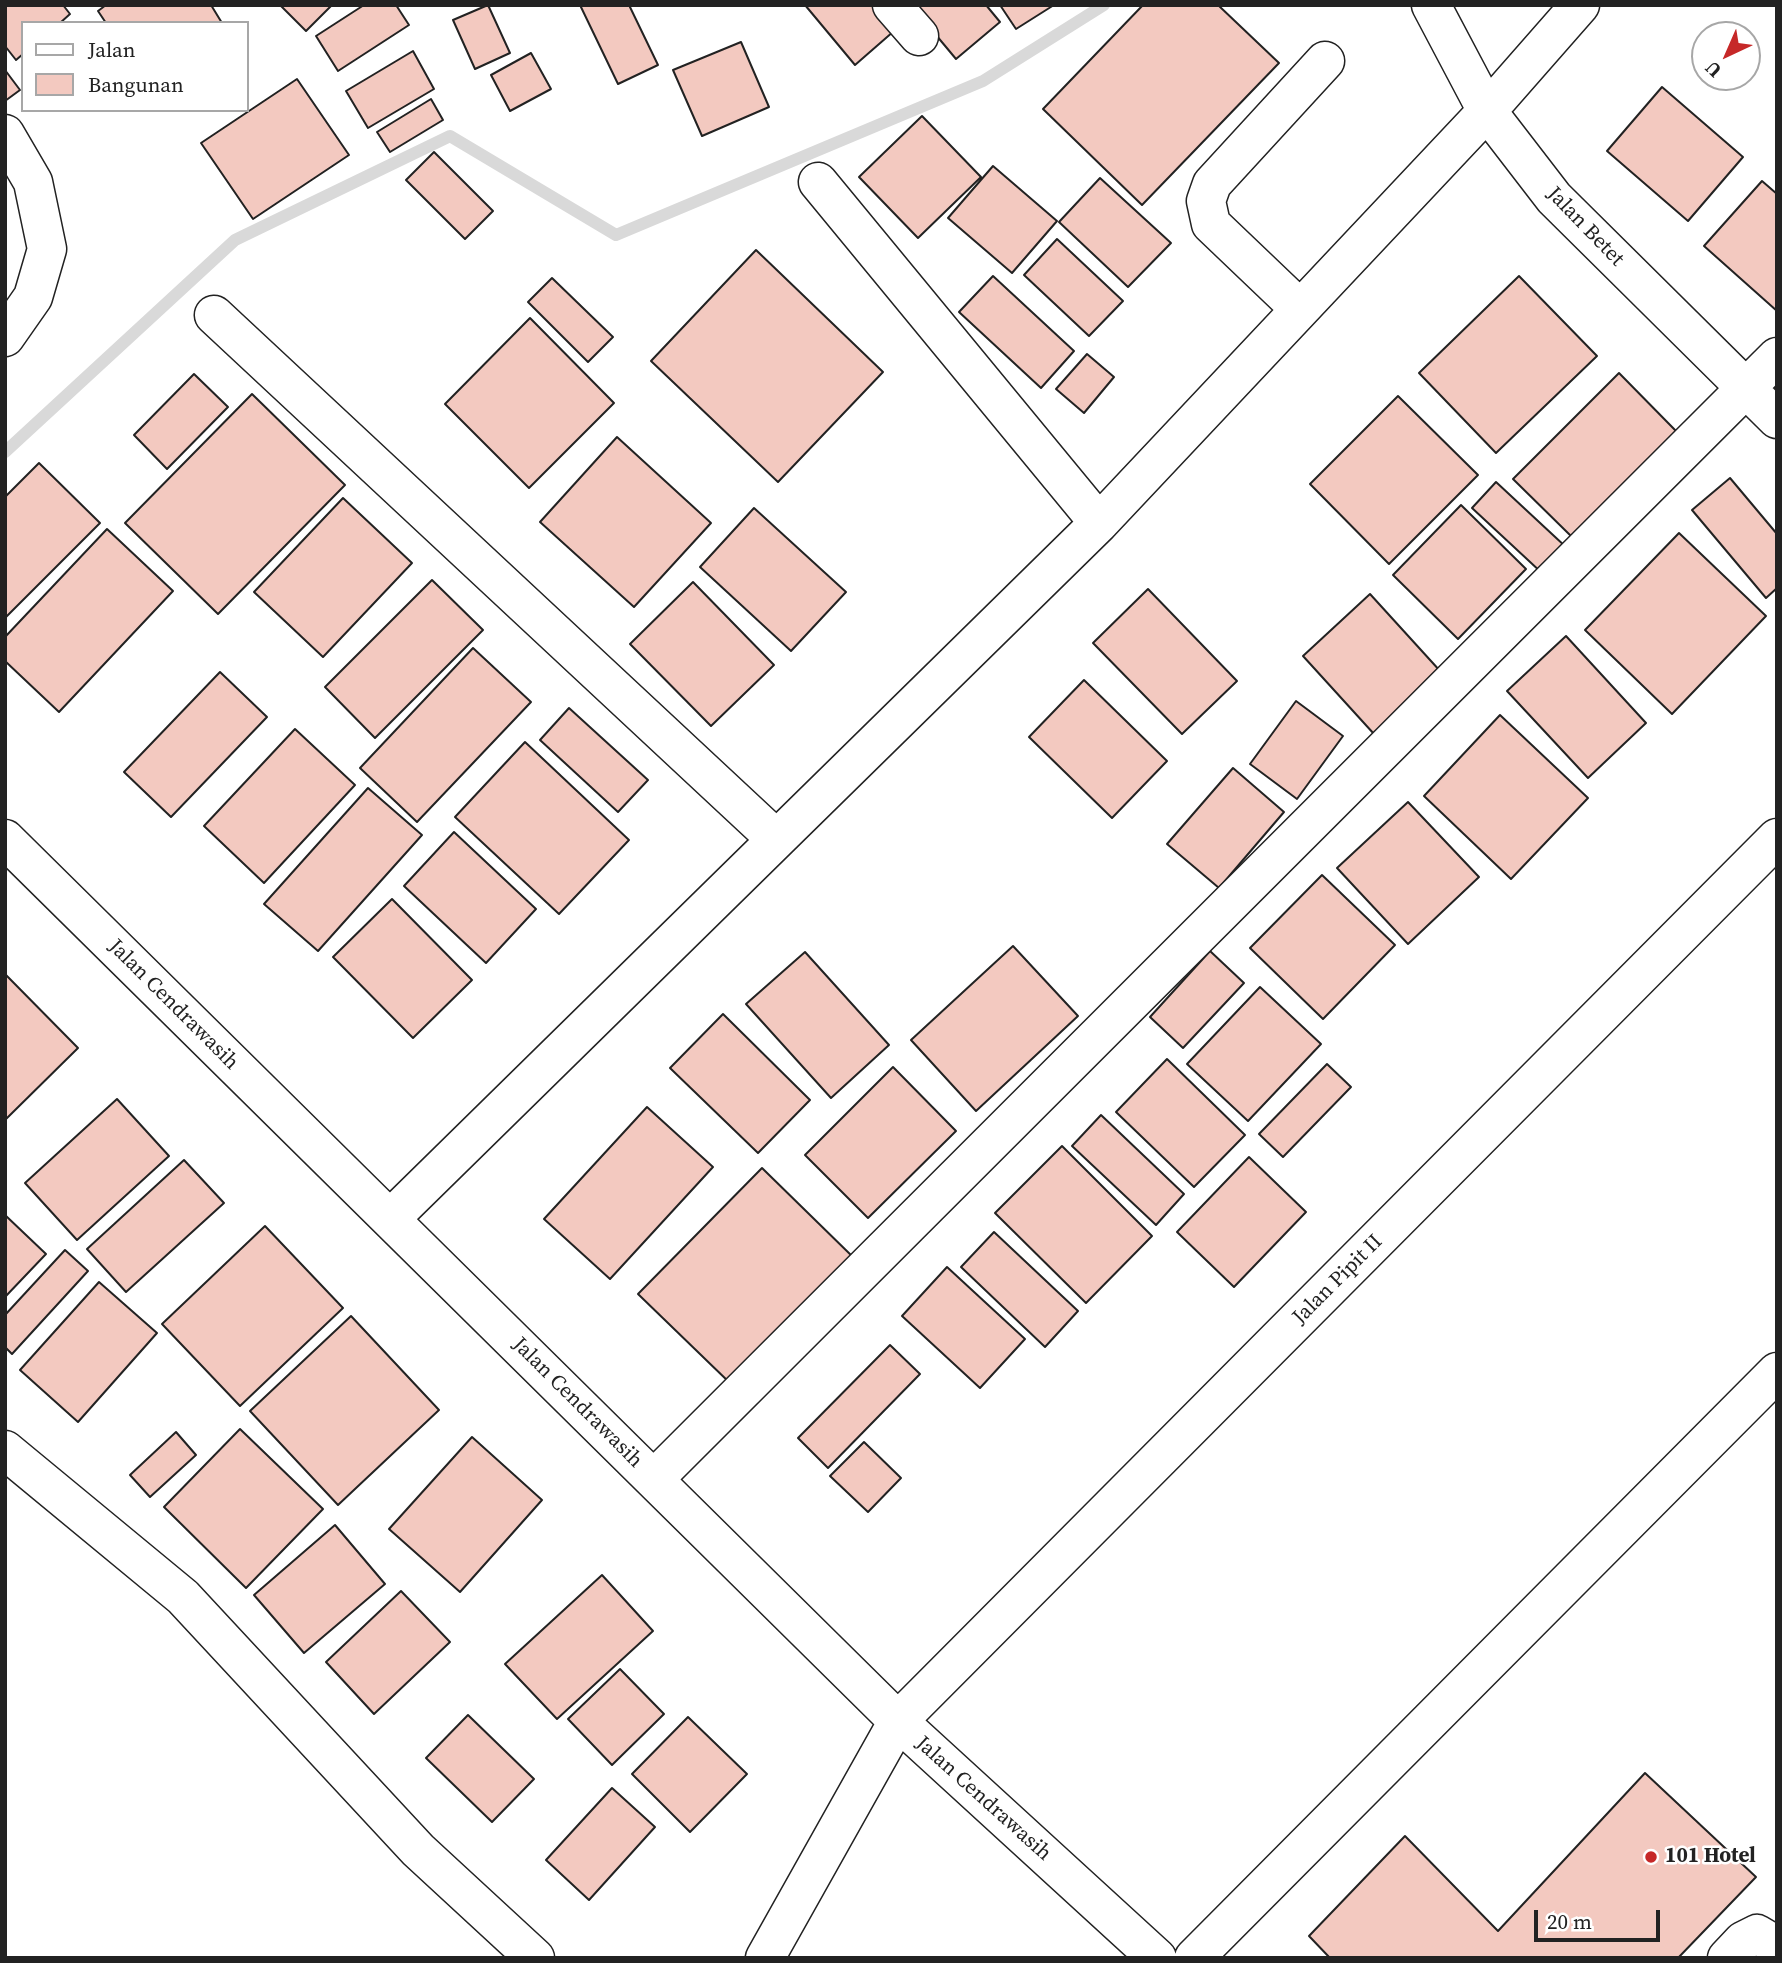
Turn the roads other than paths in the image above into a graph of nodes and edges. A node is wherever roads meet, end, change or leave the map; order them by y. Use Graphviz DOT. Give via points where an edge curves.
graph roads {
  1 [pos="892,5"];
  2 [pos="1431,5"];
  3 [pos="1580,5"];
  4 [pos="919,36"];
  5 [pos="1325,61"];
  6 [pos="1488,111"];
  7 [pos="5,134"];
  8 [pos="818,182"];
  9 [pos="1300,309"];
  10 [pos="214,315"];
  11 [pos="5,337"];
  12 [pos="1777,357"];
  13 [pos="1744,388"];
  14 [pos="1777,419"];
  15 [pos="1099,523"];
  16 [pos="1777,838"];
  17 [pos="5,839"];
  18 [pos="776,839"];
  19 [pos="390,1219"];
  20 [pos="1777,1372"];
  21 [pos="5,1450"];
  22 [pos="654,1479"];
  23 [pos="898,1721"];
  24 [pos="1777,1946"];
  25 [pos="535,1958"];
  26 [pos="765,1958"];
  27 [pos="1157,1958"];
  28 [pos="1194,1958"];
  29 [pos="1727,1958"];
  1 -- 4 [label="street"];
  2 -- 6 [label="street, Jalan Betet"];
  3 -- 6 [label="street"];
  5 -- 9 [label="street" via="1212,184 1206,201 1211,224"];
  6 -- 9 [label="street"];
  6 -- 13 [label="street, Jalan Betet" via="1555,198"];
  7 -- 11 [label="street" via="33,182 47,248 33,297"];
  8 -- 15 [label="street"];
  9 -- 15 [label="street"];
  10 -- 18 [label="street"];
  12 -- 13 [label="street"];
  13 -- 14 [label="street, Jalan Betet"];
  13 -- 22 [label="street"];
  15 -- 18 [label="street"];
  16 -- 23 [label="street, Jalan Pipit II"];
  17 -- 19 [label="street, Jalan Cendrawasih"];
  18 -- 19 [label="street"];
  19 -- 22 [label="street, Jalan Cendrawasih"];
  20 -- 28 [label="street"];
  21 -- 25 [label="street" via="183,1597 418,1850"];
  22 -- 23 [label="street, Jalan Cendrawasih"];
  23 -- 26 [label="street, Jalan Pipit II"];
  23 -- 27 [label="street, Jalan Cendrawasih"];
  24 -- 29 [label="street" via="1757,1934"];
}
